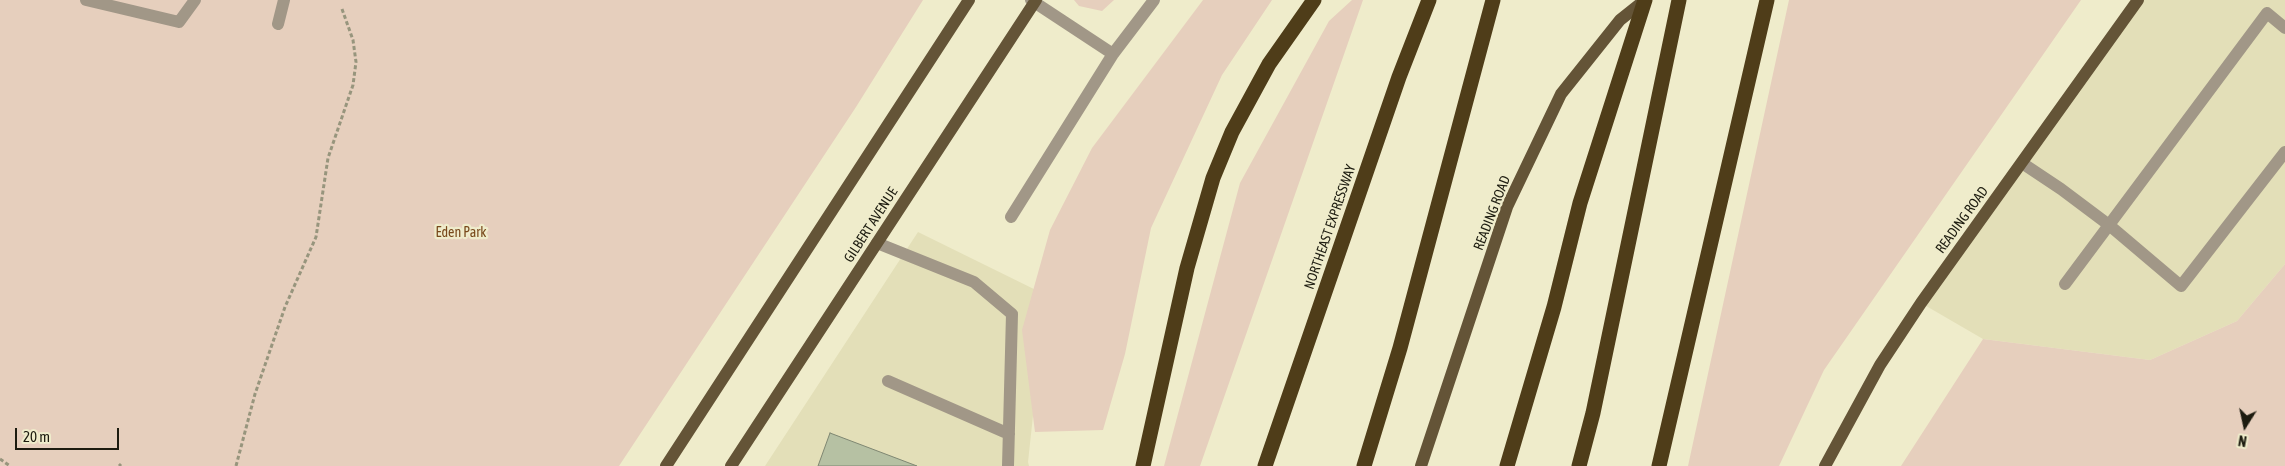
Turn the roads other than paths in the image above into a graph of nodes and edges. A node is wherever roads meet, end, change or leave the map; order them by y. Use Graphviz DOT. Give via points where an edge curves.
graph roads {
  1 [pos="86,0"];
  2 [pos="195,0"];
  3 [pos="284,0"];
  4 [pos="969,0"];
  5 [pos="1154,0"];
  6 [pos="1314,0"];
  7 [pos="1429,0"];
  8 [pos="1493,0"];
  9 [pos="1645,0"];
  10 [pos="1679,0"];
  11 [pos="1767,0"];
  12 [pos="2138,0"];
  13 [pos="1034,1"];
  14 [pos="278,24"];
  15 [pos="2285,28"];
  16 [pos="1113,54"];
  17 [pos="2285,152"];
  18 [pos="2022,163"];
  19 [pos="1011,217"];
  20 [pos="2109,225"];
  21 [pos="877,243"];
  22 [pos="2065,284"];
  23 [pos="888,381"];
  24 [pos="1009,434"];
  25 [pos="666,466"];
  26 [pos="731,466"];
  27 [pos="1008,466"];
  28 [pos="1144,466"];
  29 [pos="1265,466"];
  30 [pos="1364,466"];
  31 [pos="1420,466"];
  32 [pos="1507,466"];
  33 [pos="1579,466"];
  34 [pos="1659,466"];
  35 [pos="1825,466"];
  1 -- 2 [label="lane" via="179,22"];
  3 -- 14 [label="lane"];
  4 -- 25 [label="main road"];
  5 -- 16 [label="lane"];
  6 -- 28 [label="highway" via="1270,64 1232,132 1213,178 1187,268"];
  7 -- 29 [label="highway, NORTHEAST EXPRESSWAY" via="1399,77"];
  8 -- 30 [label="highway" via="1400,348"];
  9 -- 31 [label="main road, READING ROAD" via="1620,20 1561,94 1507,207"];
  9 -- 32 [label="highway" via="1580,203 1554,307"];
  10 -- 33 [label="highway" via="1593,413"];
  11 -- 34 [label="highway"];
  12 -- 18 [label="main road, READING ROAD"];
  13 -- 16 [label="lane"];
  13 -- 21 [label="main road, GILBERT AVENUE"];
  15 -- 20 [label="lane" via="2267,13"];
  16 -- 19 [label="lane"];
  17 -- 20 [label="lane" via="2181,286"];
  18 -- 20 [label="lane"];
  18 -- 35 [label="main road, READING ROAD" via="1921,302 1880,365"];
  20 -- 22 [label="lane"];
  21 -- 24 [label="lane" via="974,282 1012,314"];
  21 -- 26 [label="main road, GILBERT AVENUE"];
  23 -- 24 [label="lane"];
  24 -- 27 [label="lane"];
}
